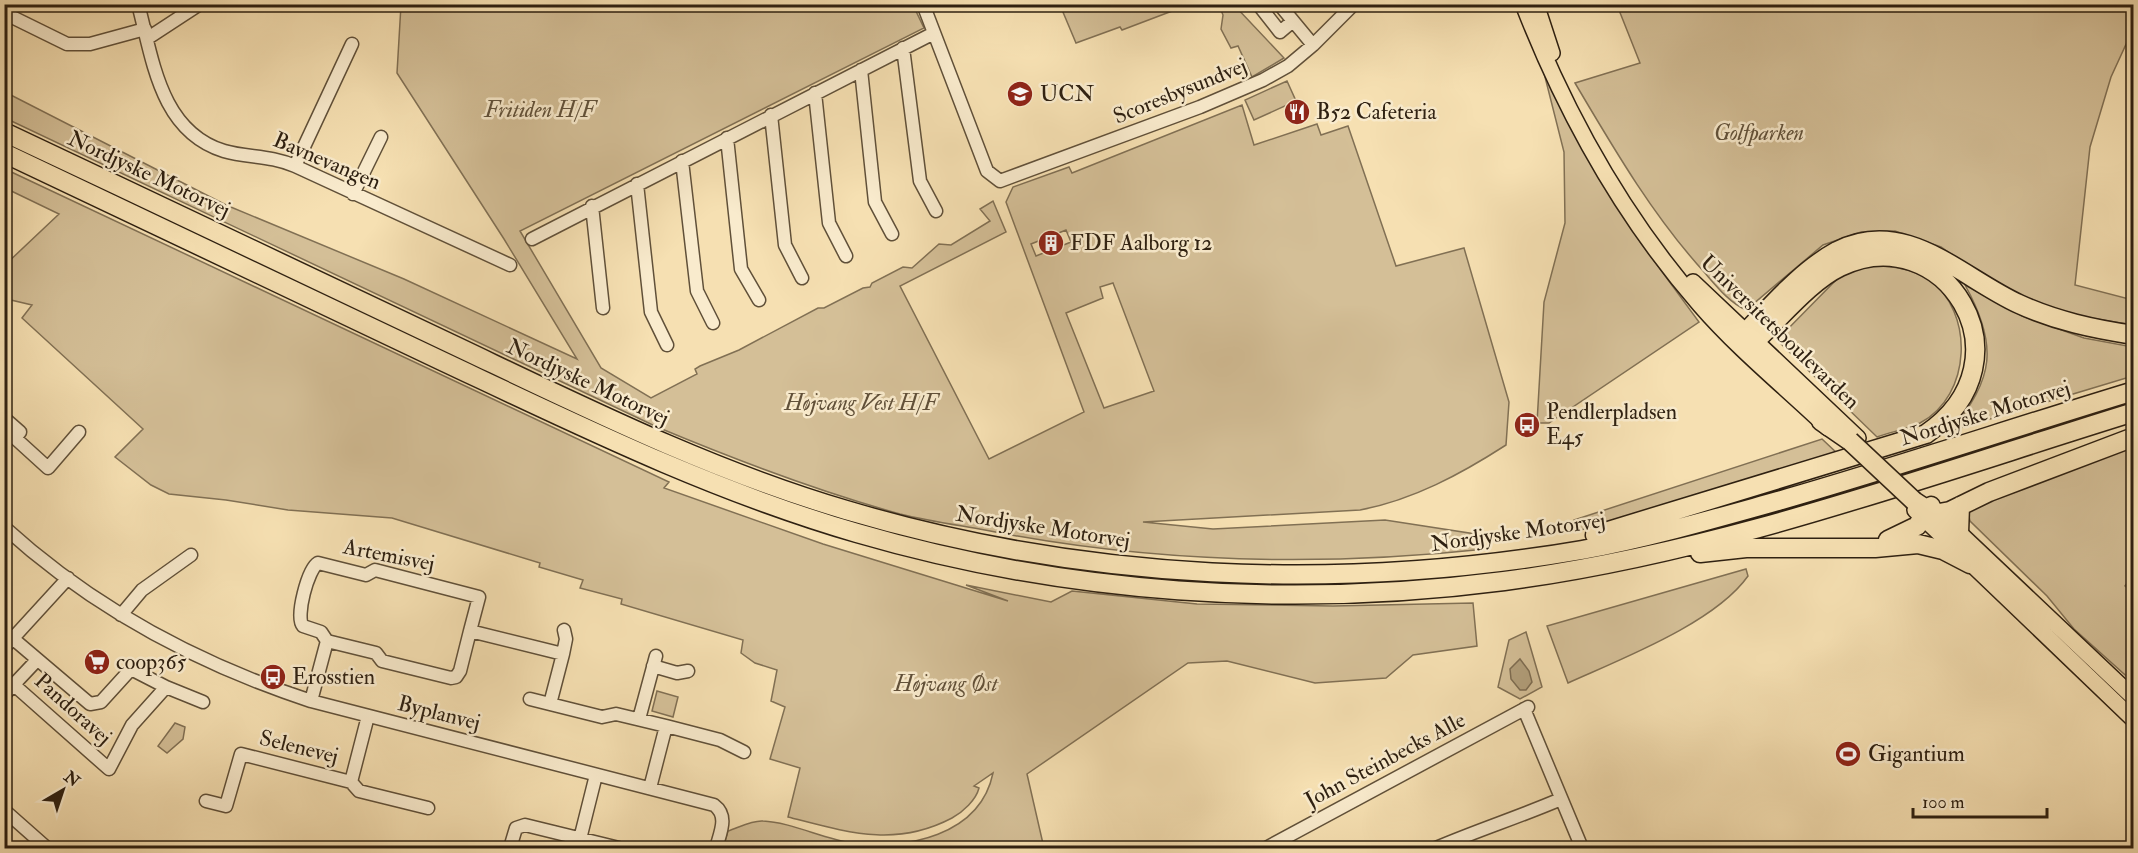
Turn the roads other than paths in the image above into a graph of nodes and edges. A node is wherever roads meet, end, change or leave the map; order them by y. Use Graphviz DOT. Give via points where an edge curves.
graph roads {
  1 [pos="138,4"];
  2 [pos="200,4"];
  3 [pos="923,4"];
  4 [pos="1258,4"];
  5 [pos="1279,4"];
  6 [pos="1354,4"];
  7 [pos="1523,4"];
  8 [pos="1537,8"];
  9 [pos="8,15"];
  10 [pos="1293,21"];
  11 [pos="934,33"];
  12 [pos="146,34"];
  13 [pos="352,44"];
  14 [pos="1313,45"];
  15 [pos="903,48"];
  16 [pos="861,70"];
  17 [pos="815,93"];
  18 [pos="771,116"];
  19 [pos="4,132"];
  20 [pos="381,137"];
  21 [pos="727,138"];
  22 [pos="2133,144"];
  23 [pos="4,153"];
  24 [pos="2133,153"];
  25 [pos="682,161"];
  26 [pos="295,166"];
  27 [pos="637,184"];
  28 [pos="353,194"];
  29 [pos="592,206"];
  30 [pos="936,211"];
  31 [pos="892,234"];
  32 [pos="532,239"];
  33 [pos="846,256"];
  34 [pos="510,265"];
  35 [pos="802,278"];
  36 [pos="759,300"];
  37 [pos="603,308"];
  38 [pos="712,323"];
  39 [pos="2133,335"];
  40 [pos="1749,337"];
  41 [pos="667,345"];
  42 [pos="2133,392"];
  43 [pos="2133,412"];
  44 [pos="4,418"];
  45 [pos="1821,421"];
  46 [pos="79,432"];
  47 [pos="2133,436"];
  48 [pos="1850,441"];
  49 [pos="1960,506"];
  50 [pos="1924,507"];
  51 [pos="4,526"];
  52 [pos="1959,533"];
  53 [pos="1857,546"];
  54 [pos="191,555"];
  55 [pos="1970,564"];
  56 [pos="1582,569"];
  57 [pos="1227,573"];
  58 [pos="68,578"];
  59 [pos="121,615"];
  60 [pos="564,630"];
  61 [pos="470,631"];
  62 [pos="7,640"];
  63 [pos="327,641"];
  64 [pos="563,654"];
  65 [pos="37,660"];
  66 [pos="688,671"];
  67 [pos="14,685"];
  68 [pos="166,687"];
  69 [pos="4,695"];
  70 [pos="2133,698"];
  71 [pos="530,699"];
  72 [pos="312,701"];
  73 [pos="203,702"];
  74 [pos="550,704"];
  75 [pos="368,716"];
  76 [pos="639,719"];
  77 [pos="2133,720"];
  78 [pos="666,726"];
  79 [pos="744,752"];
  80 [pos="596,775"];
  81 [pos="351,782"];
  82 [pos="650,788"];
  83 [pos="1561,800"];
  84 [pos="206,801"];
  85 [pos="428,808"];
  86 [pos="4,810"];
  87 [pos="580,839"];
  88 [pos="47,849"];
  89 [pos="510,849"];
  90 [pos="619,849"];
  91 [pos="716,849"];
  92 [pos="1266,849"];
  93 [pos="1436,849"];
  94 [pos="1582,849"];
  1 -- 12 [label="street, Bavnevangen"];
  2 -- 12 [label="street"];
  3 -- 11 [label="street"];
  4 -- 10 [label="street" via="1280,32"];
  5 -- 10 [label="street"];
  6 -- 14 [label="street, Scoresbysundvej"];
  7 -- 45 [label="main road, Universitetsboulevarden" via="1572,114 1655,249 1721,328"];
  8 -- 40 [label="main road, Universitetsboulevarden" via="1559,76 1606,162 1689,278"];
  9 -- 12 [label="street" via="68,44"];
  10 -- 14 [label="street"];
  11 -- 14 [label="street, Scoresbysundvej" via="987,171 999,181 1263,80"];
  11 -- 15 [label="street"];
  12 -- 26 [label="street, Bavnevangen" via="162,93 178,122 189,132 215,148 272,157"];
  13 -- 26 [label="street"];
  15 -- 16 [label="street"];
  15 -- 30 [label="street" via="920,181"];
  16 -- 17 [label="street"];
  16 -- 31 [label="street" via="875,202"];
  17 -- 18 [label="street"];
  17 -- 33 [label="street" via="830,223"];
  18 -- 21 [label="street"];
  18 -- 35 [label="street" via="785,245"];
  19 -- 57 [label="highway, Nordjyske Motorvej" via="650,437 769,484 847,510 978,543 1099,563"];
  20 -- 28 [label="street"];
  21 -- 25 [label="street"];
  21 -- 36 [label="street" via="741,269"];
  22 -- 24 [label="street"];
  23 -- 56 [label="highway, Nordjyske Motorvej" via="659,462 765,504 902,545 1058,577 1252,594 1407,591"];
  25 -- 27 [label="street"];
  25 -- 38 [label="street" via="697,291"];
  26 -- 28 [label="street, Bavnevangen"];
  27 -- 29 [label="street"];
  27 -- 41 [label="street" via="651,312"];
  28 -- 34 [label="street, Bavnevangen"];
  29 -- 32 [label="street"];
  29 -- 37 [label="street"];
  39 -- 40 [label="highway" via="2047,316 1996,293 1911,243 1878,240 1859,243 1824,259"];
  40 -- 48 [label="main road, Universitetsboulevarden"];
  40 -- 57 [label="highway" via="1821,279 1848,264 1879,257 1920,265 1953,290 1965,307 1976,348 1974,368 1963,398 1943,422 1926,434 1684,510 1550,546 1488,556"];
  42 -- 57 [label="highway, Nordjyske Motorvej" via="1821,489 1686,527 1586,549 1422,571"];
  43 -- 56 [label="highway, Nordjyske Motorvej" via="1745,531"];
  44 -- 46 [label="street" via="20,432 15,438 48,468"];
  45 -- 48 [label="highway"];
  47 -- 49 [label="highway"];
  48 -- 50 [label="highway, bridge"];
  49 -- 50 [label="highway"];
  49 -- 52 [label="highway"];
  50 -- 52 [label="main road"];
  50 -- 53 [label="highway" via="1895,539"];
  50 -- 55 [label="main road"];
  51 -- 58 [label="street, Byplanvej"];
  52 -- 70 [label="main road"];
  53 -- 55 [label="highway" via="1924,544"];
  53 -- 56 [label="highway" via="1746,548"];
  54 -- 59 [label="street" via="142,590"];
  55 -- 77 [label="main road"];
  58 -- 59 [label="street, Byplanvej"];
  58 -- 62 [label="street"];
  59 -- 72 [label="street, Byplanvej" via="196,657"];
  60 -- 64 [label="street"];
  61 -- 63 [label="street, Artemisvej" via="460,671 451,678 382,661 376,653"];
  61 -- 63 [label="street, Artemisvej" via="483,597 375,570 366,575 318,563 310,571 299,618 303,626 321,632"];
  61 -- 64 [label="street"];
  62 -- 65 [label="street, Pandoravej"];
  63 -- 72 [label="street"];
  64 -- 74 [label="street"];
  65 -- 67 [label="street, Pandoravej"];
  65 -- 68 [label="street, Pandoravej" via="90,704 101,702 131,669"];
  66 -- 76 [label="street" via="677,673 655,661"];
  67 -- 68 [label="street, Pandoravej" via="109,769 132,725"];
  67 -- 69 [label="street, Pandoravej"];
  68 -- 73 [label="street, Pandoravej"];
  71 -- 74 [label="street"];
  72 -- 75 [label="street, Byplanvej"];
  74 -- 76 [label="street" via="602,717 615,714"];
  75 -- 80 [label="street, Byplanvej"];
  75 -- 81 [label="street, Selenevej"];
  76 -- 78 [label="street"];
  78 -- 79 [label="street" via="720,740"];
  78 -- 82 [label="street"];
  80 -- 82 [label="street, Byplanvej"];
  80 -- 87 [label="street"];
  81 -- 84 [label="street, Selenevej" via="241,754 226,806"];
  81 -- 85 [label="street, Selenevej" via="359,791"];
  82 -- 91 [label="street, Byplanvej" via="714,805 722,812"];
  83 -- 92 [label="street, John Steinbecks Alle" via="1526,708"];
  83 -- 93 [label="street"];
  83 -- 94 [label="street, John Steinbecks Alle"];
  86 -- 88 [label="street"];
  87 -- 89 [label="street" via="520,825"];
  87 -- 90 [label="street"];
}
